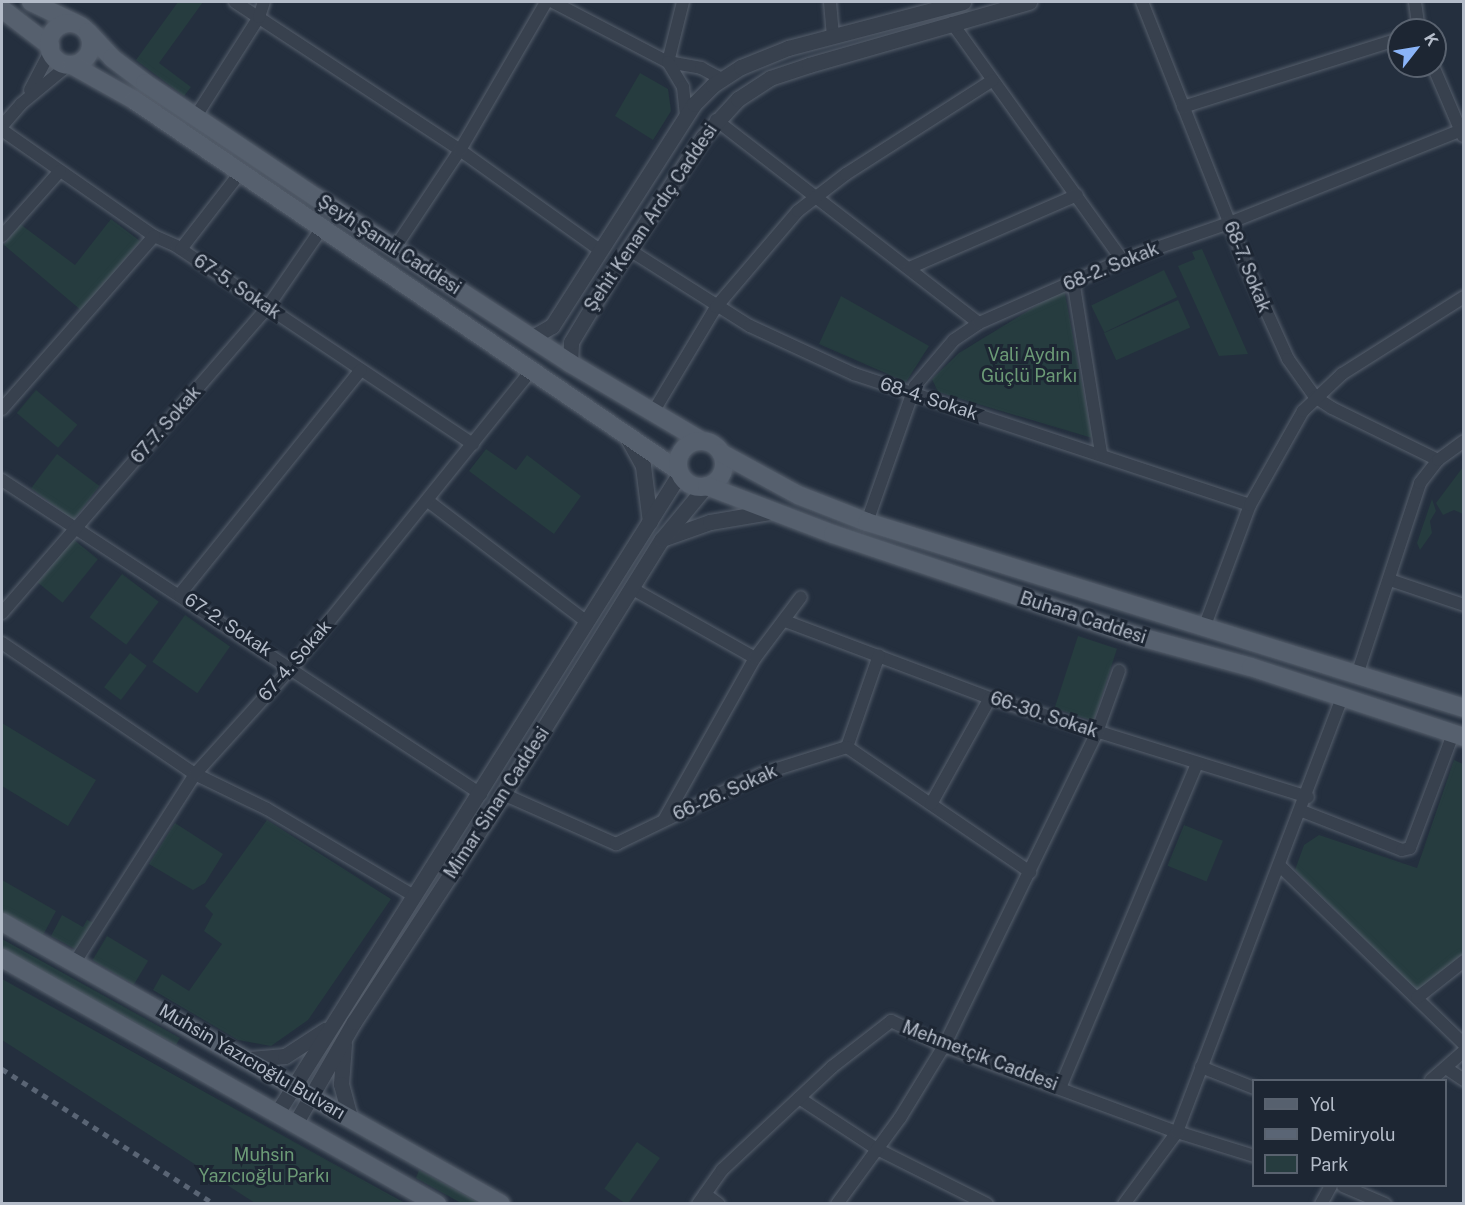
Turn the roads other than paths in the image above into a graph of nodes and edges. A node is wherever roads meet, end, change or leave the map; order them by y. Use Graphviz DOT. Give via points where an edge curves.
graph roads {
  1 [pos="31,2"];
  2 [pos="236,2"];
  3 [pos="264,2"];
  4 [pos="546,2"];
  5 [pos="553,2"];
  6 [pos="683,2"];
  7 [pos="830,2"];
  8 [pos="963,2"];
  9 [pos="1029,2"];
  10 [pos="1142,2"];
  11 [pos="1415,2"];
  12 [pos="2,9"];
  13 [pos="259,17"];
  14 [pos="1417,18"];
  15 [pos="952,23"];
  16 [pos="81,27"];
  17 [pos="833,37"];
  18 [pos="1387,43"];
  19 [pos="50,48"];
  20 [pos="668,62"];
  21 [pos="70,65"];
  22 [pos="1438,78"];
  23 [pos="722,79"];
  24 [pos="993,80"];
  25 [pos="738,99"];
  26 [pos="21,104"];
  27 [pos="1183,107"];
  28 [pos="196,116"];
  29 [pos="686,117"];
  30 [pos="716,120"];
  31 [pos="2,128"];
  32 [pos="1462,132"];
  33 [pos="706,133"];
  34 [pos="460,150"];
  35 [pos="60,171"];
  36 [pos="240,173"];
  37 [pos="1077,195"];
  38 [pos="815,196"];
  39 [pos="1229,223"];
  40 [pos="322,228"];
  41 [pos="154,236"];
  42 [pos="2,237"];
  43 [pos="181,249"];
  44 [pos="394,249"];
  45 [pos="628,249"];
  46 [pos="601,251"];
  47 [pos="1122,260"];
  48 [pos="909,268"];
  49 [pos="1073,280"];
  50 [pos="1464,297"];
  51 [pos="716,307"];
  52 [pos="267,308"];
  53 [pos="979,323"];
  54 [pos="531,338"];
  55 [pos="570,363"];
  56 [pos="361,370"];
  57 [pos="531,371"];
  58 [pos="911,395"];
  59 [pos="1315,397"];
  60 [pos="2,409"];
  61 [pos="652,414"];
  62 [pos="626,435"];
  63 [pos="702,441"];
  64 [pos="1464,441"];
  65 [pos="473,444"];
  66 [pos="721,453"];
  67 [pos="1101,453"];
  68 [pos="1438,460"];
  69 [pos="680,472"];
  70 [pos="2,480"];
  71 [pos="706,487"];
  72 [pos="428,501"];
  73 [pos="1250,505"];
  74 [pos="775,511"];
  75 [pos="650,522"];
  76 [pos="867,522"];
  77 [pos="78,528"];
  78 [pos="662,539"];
  79 [pos="1390,580"];
  80 [pos="631,588"];
  81 [pos="180,594"];
  82 [pos="801,597"];
  83 [pos="1464,605"];
  84 [pos="2,614"];
  85 [pos="785,621"];
  86 [pos="587,622"];
  87 [pos="1204,628"];
  88 [pos="2,643"];
  89 [pos="879,655"];
  90 [pos="755,658"];
  91 [pos="292,667"];
  92 [pos="1119,671"];
  93 [pos="1357,675"];
  94 [pos="990,698"];
  95 [pos="1342,698"];
  96 [pos="1464,708"];
  97 [pos="1096,732"];
  98 [pos="1458,736"];
  99 [pos="847,747"];
  100 [pos="1197,764"];
  101 [pos="195,774"];
  102 [pos="481,794"];
  103 [pos="503,794"];
  104 [pos="1308,797"];
  105 [pos="931,804"];
  106 [pos="1302,811"];
  107 [pos="664,820"];
  108 [pos="1280,866"];
  109 [pos="1030,872"];
  110 [pos="414,896"];
  111 [pos="2,922"];
  112 [pos="2,958"];
  113 [pos="1464,961"];
  114 [pos="75,962"];
  115 [pos="1417,998"];
  116 [pos="330,1027"];
  117 [pos="345,1038"];
  118 [pos="1464,1044"];
  119 [pos="944,1046"];
  120 [pos="1464,1051"];
  121 [pos="250,1059"];
  122 [pos="1202,1067"];
  123 [pos="1446,1068"];
  124 [pos="1432,1079"];
  125 [pos="1464,1080"];
  126 [pos="294,1085"];
  127 [pos="1252,1087"];
  128 [pos="1060,1088"];
  129 [pos="313,1096"];
  130 [pos="799,1098"];
  131 [pos="277,1113"];
  132 [pos="350,1118"];
  133 [pos="295,1124"];
  134 [pos="1177,1132"];
  135 [pos="877,1149"];
  136 [pos="1252,1155"];
  137 [pos="1330,1187"];
  138 [pos="1348,1187"];
  139 [pos="701,1199"];
  140 [pos="436,1203"];
  141 [pos="501,1203"];
  142 [pos="719,1203"];
  143 [pos="837,1203"];
  144 [pos="987,1203"];
  145 [pos="1124,1203"];
  146 [pos="1321,1203"];
  147 [pos="1385,1203"];
  1 -- 16 [label="main road, Şeyh Şamil Caddesi"];
  2 -- 13 [label="street"];
  3 -- 13 [label="street"];
  4 -- 34 [label="street"];
  5 -- 20 [label="street"];
  6 -- 20 [label="street"];
  7 -- 17 [label="street"];
  8 -- 17 [label="street, Şehit Kenan Ardıç Caddesi"];
  9 -- 15 [label="street, Şehit Kenan Ardıç Caddesi"];
  10 -- 27 [label="street, 68-7. Sokak"];
  11 -- 14 [label="street"];
  12 -- 19 [label="main road"];
  13 -- 28 [label="street"];
  13 -- 34 [label="street"];
  15 -- 24 [label="street"];
  15 -- 25 [label="street, Şehit Kenan Ardıç Caddesi" via="770,78"];
  16 -- 19 [label="main road" via="57,27"];
  16 -- 21 [label="main road" via="91,42 89,53"];
  16 -- 28 [label="main road, Şeyh Şamil Caddesi" via="118,63"];
  17 -- 23 [label="street, Şehit Kenan Ardıç Caddesi" via="762,57"];
  18 -- 27 [label="street"];
  19 -- 21 [label="main road" via="56,59"];
  19 -- 26 [label="street"];
  20 -- 23 [label="street" via="709,70"];
  20 -- 29 [label="street" via="683,87"];
  21 -- 26 [label="street"];
  21 -- 36 [label="main road, Şeyh Şamil Caddesi" via="98,77"];
  22 -- 32 [label="street"];
  23 -- 25 [label="street" via="736,85"];
  23 -- 29 [label="street, Şehit Kenan Ardıç Caddesi" via="694,104"];
  24 -- 37 [label="street"];
  24 -- 38 [label="street"];
  25 -- 30 [label="street, Şehit Kenan Ardıç Caddesi"];
  26 -- 31 [label="street"];
  27 -- 39 [label="street, 68-7. Sokak"];
  28 -- 44 [label="main road, Şeyh Şamil Caddesi"];
  29 -- 33 [label="street" via="693,132"];
  29 -- 46 [label="street, Şehit Kenan Ardıç Caddesi"];
  30 -- 33 [label="street, Şehit Kenan Ardıç Caddesi"];
  30 -- 38 [label="street"];
  31 -- 35 [label="street, 67-5. Sokak"];
  32 -- 39 [label="street, 68-2. Sokak"];
  33 -- 45 [label="street, Şehit Kenan Ardıç Caddesi"];
  34 -- 44 [label="street"];
  34 -- 46 [label="street"];
  35 -- 41 [label="street, 67-5. Sokak"];
  35 -- 42 [label="street"];
  36 -- 40 [label="main road, Şeyh Şamil Caddesi"];
  36 -- 43 [label="street"];
  37 -- 47 [label="street"];
  37 -- 48 [label="street"];
  38 -- 48 [label="street"];
  38 -- 51 [label="street" via="771,240"];
  39 -- 47 [label="street, 68-2. Sokak"];
  39 -- 59 [label="street, 68-7. Sokak" via="1270,325"];
  40 -- 52 [label="street, 67-7. Sokak"];
  40 -- 57 [label="main road, Şeyh Şamil Caddesi"];
  41 -- 43 [label="street, 67-5. Sokak"];
  41 -- 60 [label="street"];
  43 -- 52 [label="street, 67-5. Sokak"];
  44 -- 54 [label="main road, Şeyh Şamil Caddesi"];
  45 -- 51 [label="street, 68-4. Sokak"];
  45 -- 55 [label="street, Şehit Kenan Ardıç Caddesi" via="571,342"];
  46 -- 54 [label="street, Şehit Kenan Ardıç Caddesi" via="552,326"];
  47 -- 49 [label="street, 68-2. Sokak"];
  48 -- 53 [label="street"];
  49 -- 53 [label="street, 68-2. Sokak"];
  49 -- 67 [label="street"];
  50 -- 59 [label="street" via="1342,374"];
  51 -- 58 [label="street, 68-4. Sokak" via="788,345"];
  51 -- 61 [label="street"];
  52 -- 56 [label="street, 67-5. Sokak"];
  52 -- 77 [label="street, 67-7. Sokak"];
  53 -- 58 [label="street, 68-2. Sokak" via="954,340 930,364"];
  54 -- 55 [label="main road, Şeyh Şamil Caddesi"];
  55 -- 61 [label="main road, Şeyh Şamil Caddesi"];
  56 -- 65 [label="street, 67-5. Sokak"];
  56 -- 81 [label="street"];
  57 -- 62 [label="main road, Şeyh Şamil Caddesi"];
  57 -- 65 [label="street, 67-4. Sokak"];
  58 -- 67 [label="street, 68-4. Sokak"];
  58 -- 76 [label="street, 68-2. Sokak"];
  59 -- 68 [label="street, 68-7. Sokak" via="1349,419"];
  59 -- 73 [label="street"];
  61 -- 63 [label="main road, Şeyh Şamil Caddesi"];
  62 -- 69 [label="main road, Şeyh Şamil Caddesi"];
  62 -- 75 [label="street" via="643,466"];
  63 -- 66 [label="main road"];
  63 -- 69 [label="main road" via="683,450"];
  64 -- 68 [label="street"];
  65 -- 72 [label="street, 67-4. Sokak"];
  66 -- 71 [label="main road" via="722,473"];
  66 -- 76 [label="main road, Buhara Caddesi" via="798,495"];
  67 -- 73 [label="street, 68-4. Sokak"];
  68 -- 79 [label="street" via="1420,483"];
  69 -- 71 [label="main road" via="689,483"];
  69 -- 75 [label="street, Mimar Sinan Caddesi"];
  70 -- 77 [label="street, 67-2. Sokak"];
  71 -- 74 [label="main road, Buhara Caddesi"];
  71 -- 78 [label="street, Mimar Sinan Caddesi"];
  72 -- 86 [label="street"];
  72 -- 91 [label="street, 67-4. Sokak"];
  73 -- 87 [label="street"];
  74 -- 78 [label="street" via="710,522"];
  74 -- 95 [label="main road, Buhara Caddesi" via="832,534 1122,631 1251,667"];
  75 -- 86 [label="street, Mimar Sinan Caddesi"];
  76 -- 87 [label="main road, Buhara Caddesi"];
  77 -- 81 [label="street, 67-2. Sokak"];
  77 -- 84 [label="street, 67-7. Sokak"];
  78 -- 80 [label="street, Mimar Sinan Caddesi"];
  79 -- 83 [label="street"];
  79 -- 93 [label="street"];
  80 -- 90 [label="street"];
  80 -- 103 [label="street, Mimar Sinan Caddesi"];
  81 -- 91 [label="street, 67-2. Sokak"];
  82 -- 85 [label="street"];
  85 -- 89 [label="street, 66-30. Sokak"];
  85 -- 90 [label="street"];
  86 -- 102 [label="street, Mimar Sinan Caddesi"];
  87 -- 93 [label="main road, Buhara Caddesi"];
  88 -- 101 [label="street"];
  89 -- 94 [label="street, 66-30. Sokak"];
  89 -- 99 [label="street"];
  90 -- 107 [label="street"];
  91 -- 101 [label="street, 67-4. Sokak"];
  91 -- 102 [label="street, 67-2. Sokak"];
  92 -- 97 [label="street"];
  93 -- 96 [label="main road, Buhara Caddesi"];
  94 -- 97 [label="street, 66-30. Sokak"];
  94 -- 105 [label="street"];
  95 -- 98 [label="main road, Buhara Caddesi"];
  95 -- 104 [label="street"];
  97 -- 100 [label="street, 66-30. Sokak"];
  97 -- 109 [label="street"];
  98 -- 106 [label="street" via="1410,848 1401,850"];
  99 -- 105 [label="street"];
  99 -- 107 [label="street, 66-26. Sokak" via="761,774"];
  100 -- 104 [label="street, 66-30. Sokak"];
  100 -- 128 [label="street"];
  101 -- 110 [label="street" via="267,809"];
  101 -- 114 [label="street, 67-4. Sokak"];
  102 -- 110 [label="street, Mimar Sinan Caddesi"];
  103 -- 107 [label="street, 66-26. Sokak" via="616,844"];
  103 -- 117 [label="street, Mimar Sinan Caddesi"];
  104 -- 106 [label="street"];
  105 -- 109 [label="street"];
  106 -- 108 [label="street"];
  108 -- 115 [label="street"];
  108 -- 122 [label="street"];
  109 -- 119 [label="street"];
  110 -- 116 [label="street, Mimar Sinan Caddesi"];
  111 -- 114 [label="main road, Muhsin Yazıcıoğlu Bulvarı"];
  112 -- 131 [label="main road, Muhsin Yazıcıoğlu Bulvarı"];
  113 -- 115 [label="street"];
  114 -- 121 [label="main road, Muhsin Yazıcıoğlu Bulvarı"];
  115 -- 118 [label="street"];
  116 -- 121 [label="street" via="285,1056"];
  116 -- 126 [label="street, Mimar Sinan Caddesi"];
  117 -- 129 [label="street, Mimar Sinan Caddesi"];
  117 -- 132 [label="street" via="341,1084"];
  119 -- 128 [label="street, Mehmetçik Caddesi"];
  119 -- 130 [label="street, Mehmetçik Caddesi" via="891,1021"];
  119 -- 135 [label="street"];
  120 -- 123 [label="street"];
  121 -- 126 [label="main road, Muhsin Yazıcıoğlu Bulvarı"];
  122 -- 127 [label="street"];
  122 -- 134 [label="street"];
  123 -- 124 [label="street"];
  123 -- 125 [label="street"];
  126 -- 129 [label="main road, Muhsin Yazıcıoğlu Bulvarı"];
  126 -- 131 [label="street, Mimar Sinan Caddesi"];
  128 -- 134 [label="street, Mehmetçik Caddesi"];
  129 -- 132 [label="main road, Muhsin Yazıcıoğlu Bulvarı"];
  129 -- 133 [label="street, Mimar Sinan Caddesi"];
  130 -- 135 [label="street"];
  130 -- 139 [label="street, Mehmetçik Caddesi" via="722,1170"];
  131 -- 133 [label="main road, Muhsin Yazıcıoğlu Bulvarı"];
  132 -- 141 [label="main road, Muhsin Yazıcıoğlu Bulvarı"];
  133 -- 140 [label="main road, Muhsin Yazıcıoğlu Bulvarı"];
  134 -- 136 [label="street, Mehmetçik Caddesi"];
  134 -- 145 [label="street"];
  135 -- 143 [label="street"];
  135 -- 144 [label="street"];
  137 -- 146 [label="street"];
  138 -- 147 [label="street"];
  139 -- 142 [label="street"];
}
